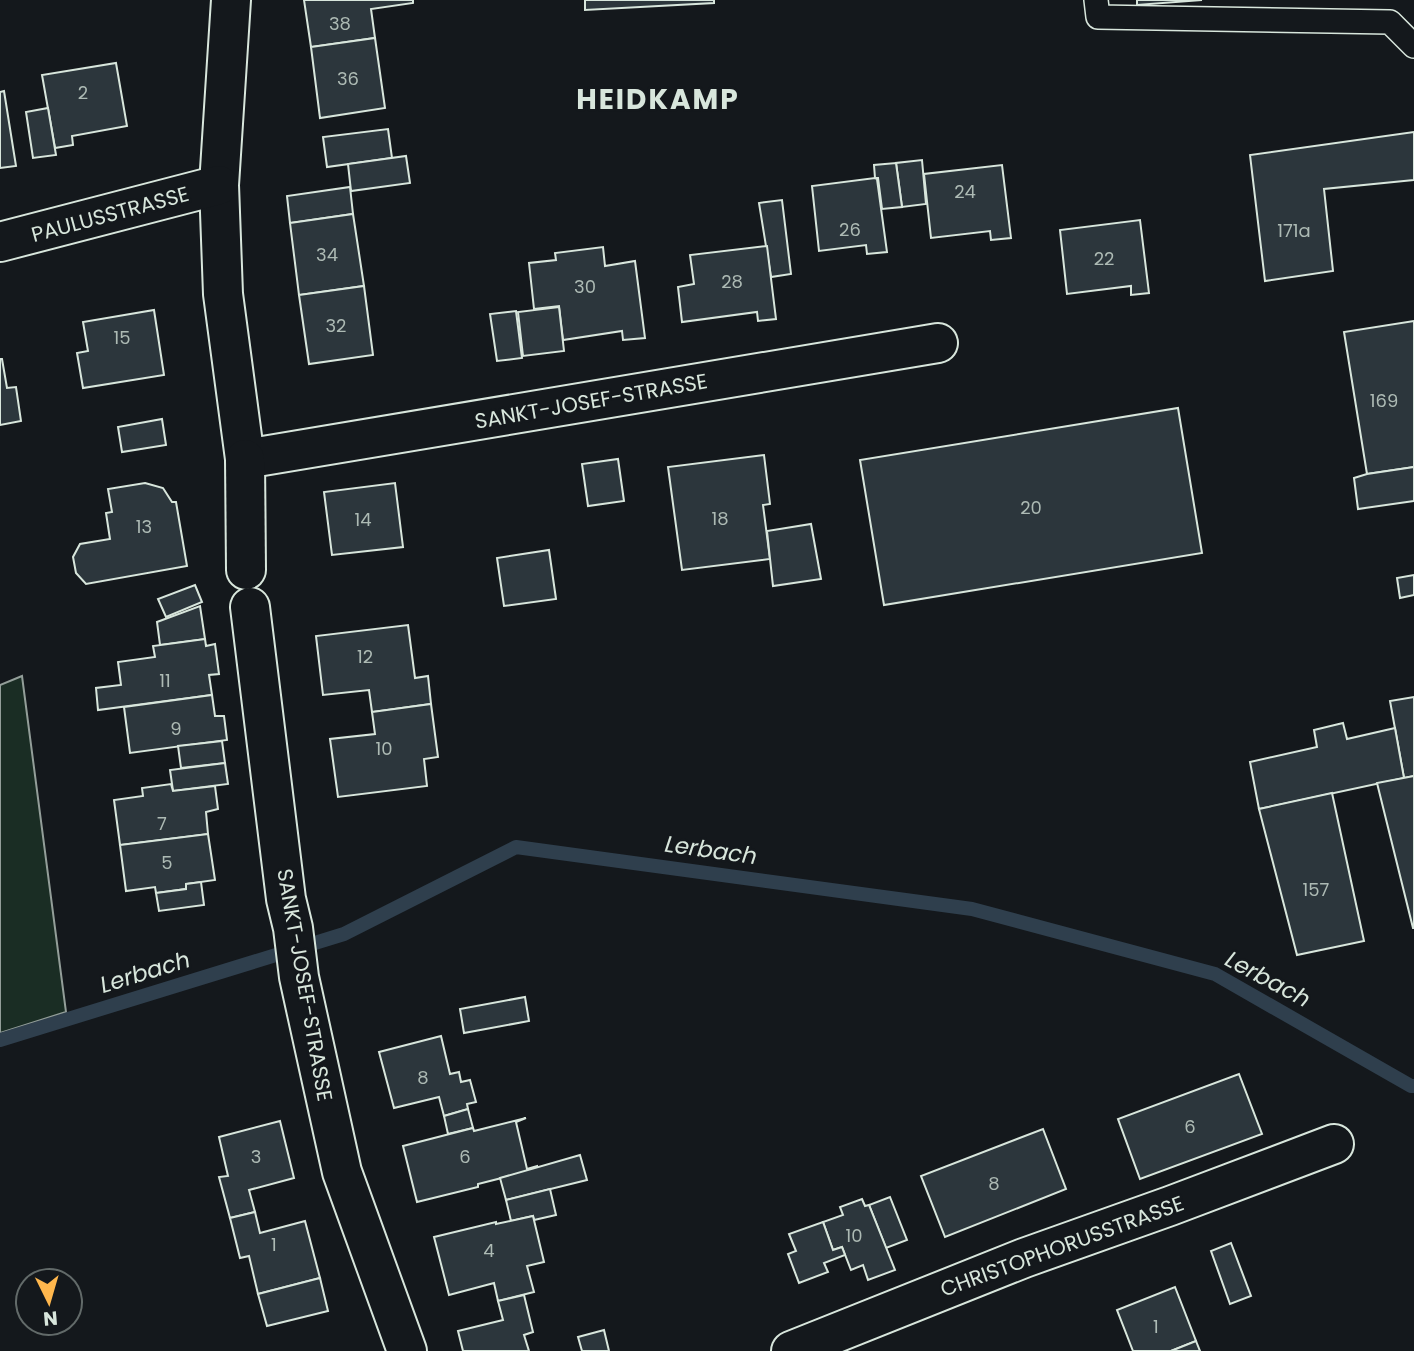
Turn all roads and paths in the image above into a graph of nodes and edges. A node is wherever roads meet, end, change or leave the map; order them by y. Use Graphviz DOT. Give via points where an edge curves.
graph roads {
  1 [pos="231,0"];
  2 [pos="1096,0"];
  3 [pos="1414,46"];
  4 [pos="219,185"];
  5 [pos="0,242"];
  6 [pos="938,343"];
  7 [pos="245,460"];
  8 [pos="246,570"];
  9 [pos="250,607"];
  10 [pos="1334,1144"];
  11 [pos="407,1351"];
  12 [pos="791,1351"];
  1 -- 4 [label="street"];
  2 -- 3 [label="lane" via="1098,17 1390,22"];
  4 -- 5 [label="street, PAULUSSTRASSE"];
  4 -- 7 [label="street" via="223,294"];
  6 -- 7 [label="street, SANKT-JOSEF-STRASSE"];
  7 -- 8 [label="street"];
  9 -- 11 [label="street, SANKT-JOSEF-STRASSE" via="299,977 342,1172"];
  10 -- 12 [label="street, CHRISTOPHORUSSTRASSE" via="1024,1258"];
}
